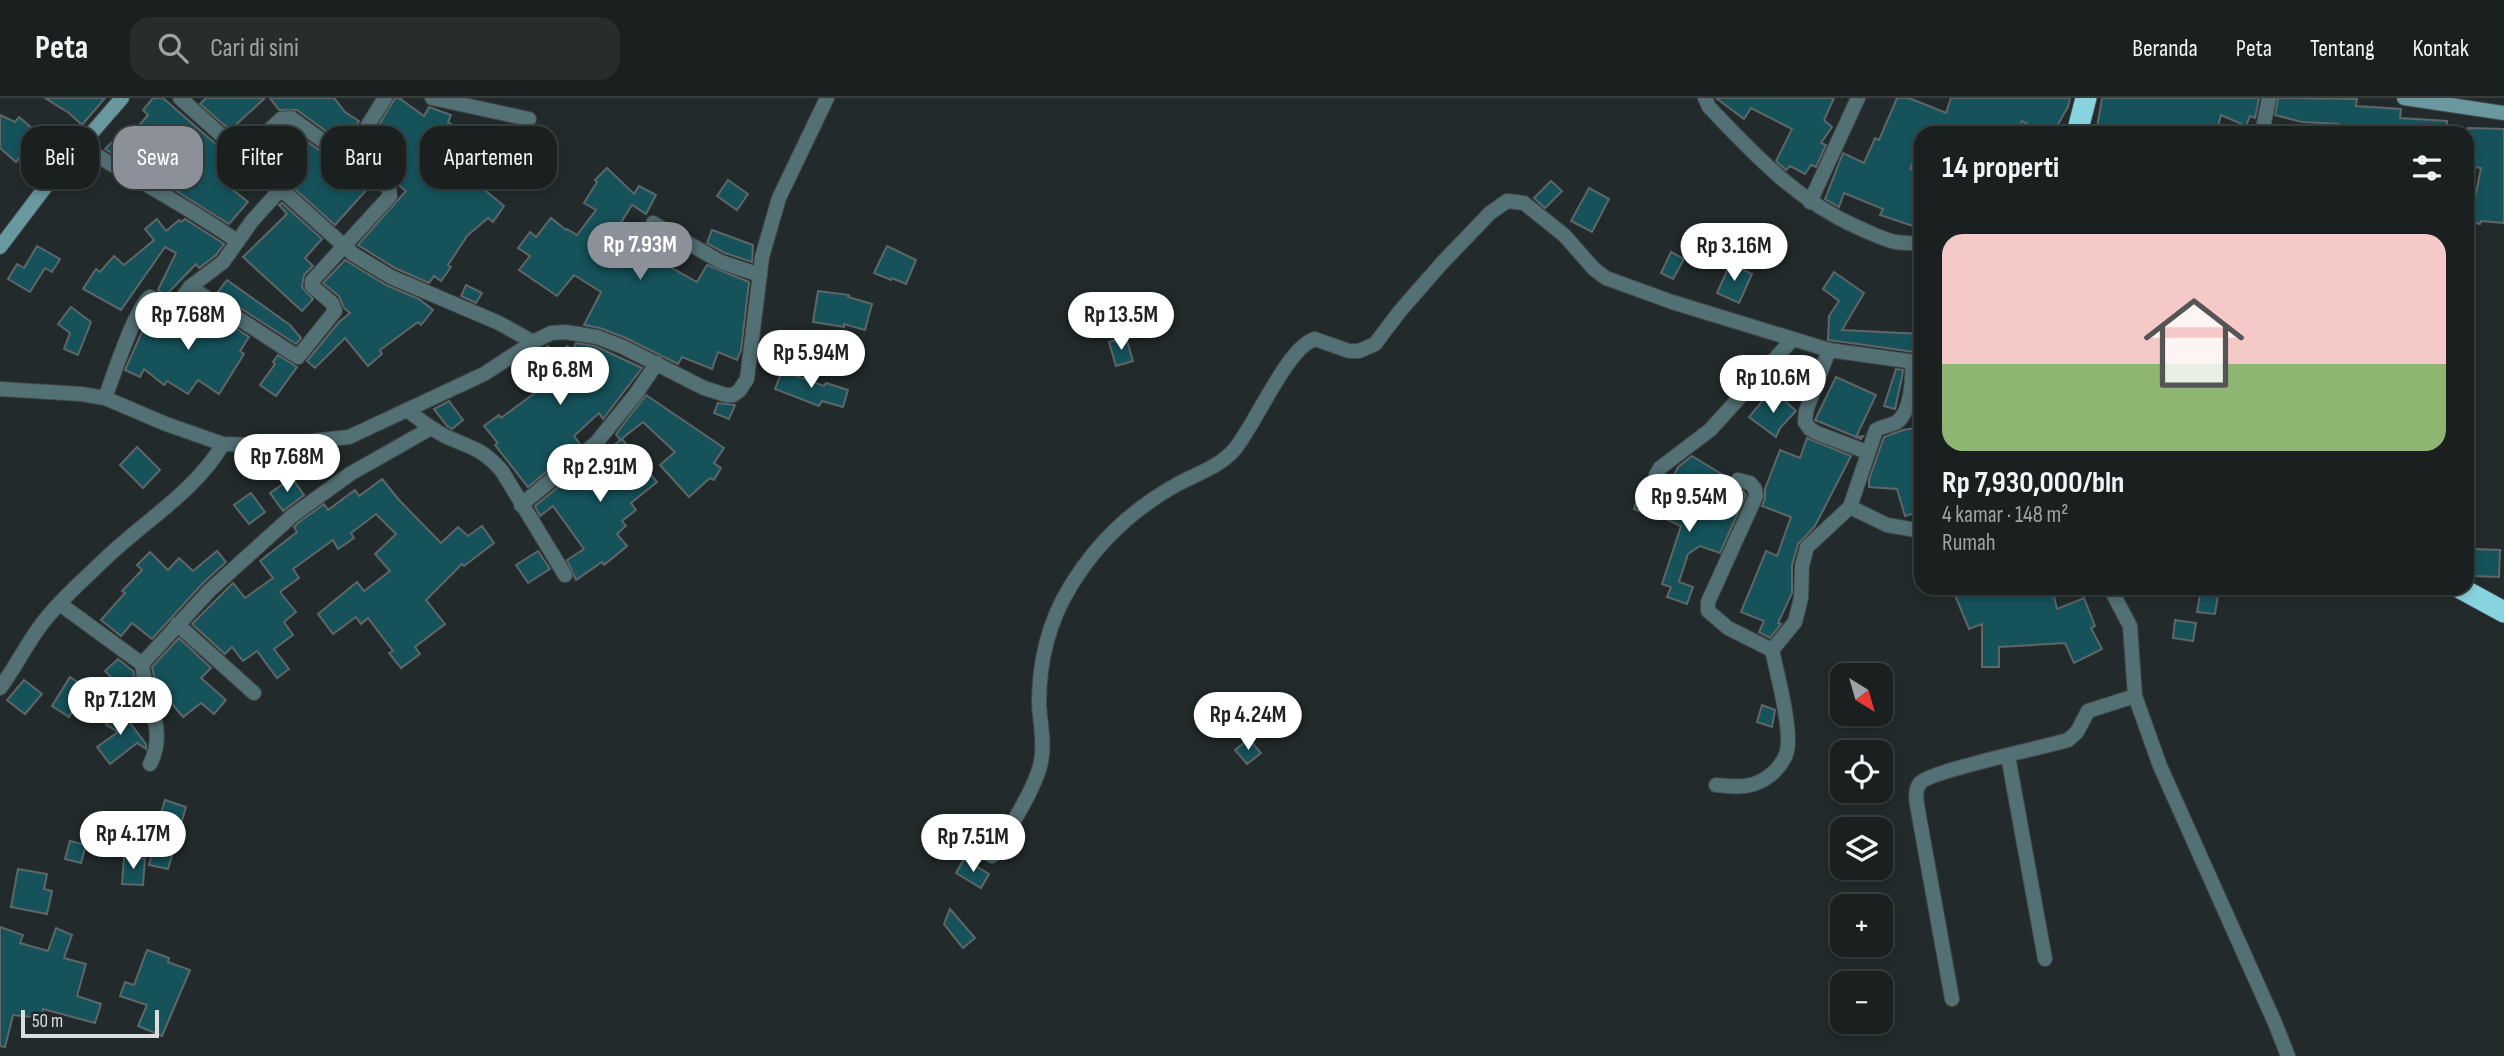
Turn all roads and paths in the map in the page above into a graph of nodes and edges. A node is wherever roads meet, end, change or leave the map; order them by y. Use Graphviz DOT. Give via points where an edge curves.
graph roads {
  1 [pos="122,98"];
  2 [pos="180,98"];
  3 [pos="385,98"];
  4 [pos="432,98"];
  5 [pos="827,98"];
  6 [pos="1705,98"];
  7 [pos="1858,98"];
  8 [pos="2086,98"];
  9 [pos="2269,98"];
  10 [pos="2404,98"];
  11 [pos="2504,113"];
  12 [pos="529,119"];
  13 [pos="368,125"];
  14 [pos="98,126"];
  15 [pos="274,126"];
  16 [pos="302,126"];
  17 [pos="2079,126"];
  18 [pos="2263,126"];
  19 [pos="307,129"];
  20 [pos="217,130"];
  21 [pos="99,157"];
  22 [pos="44,189"];
  23 [pos="280,190"];
  24 [pos="1810,202"];
  25 [pos="653,223"];
  26 [pos="237,241"];
  27 [pos="1914,243"];
  28 [pos="0,247"];
  29 [pos="343,247"];
  30 [pos="760,275"];
  31 [pos="190,287"];
  32 [pos="1792,340"];
  33 [pos="533,342"];
  34 [pos="1829,350"];
  35 [pos="657,363"];
  36 [pos="1914,363"];
  37 [pos="1914,374"];
  38 [pos="0,389"];
  39 [pos="105,398"];
  40 [pos="407,410"];
  41 [pos="431,428"];
  42 [pos="223,444"];
  43 [pos="1867,453"];
  44 [pos="521,505"];
  45 [pos="1850,507"];
  46 [pos="1914,530"];
  47 [pos="565,575"];
  48 [pos="2114,595"];
  49 [pos="2473,595"];
  50 [pos="60,604"];
  51 [pos="2504,612"];
  52 [pos="177,624"];
  53 [pos="1772,650"];
  54 [pos="142,664"];
  55 [pos="0,688"];
  56 [pos="254,693"];
  57 [pos="2136,696"];
  58 [pos="2008,756"];
  59 [pos="150,764"];
  60 [pos="1716,785"];
  61 [pos="992,856"];
  62 [pos="2045,958"];
  63 [pos="1952,999"];
  64 [pos="2287,1056"];
  1 -- 14 [label="street"];
  2 -- 20 [label="street"];
  3 -- 13 [label="street"];
  4 -- 12 [label="street"];
  5 -- 30 [label="street" via="779,198"];
  6 -- 24 [label="street" via="1762,162"];
  7 -- 24 [label="street"];
  8 -- 17 [label="highway"];
  9 -- 18 [label="street"];
  10 -- 11 [label="street"];
  15 -- 16 [label="street" via="291,118"];
  19 -- 29 [label="street" via="391,192"];
  21 -- 26 [label="street"];
  22 -- 28 [label="street"];
  23 -- 26 [label="street"];
  23 -- 29 [label="street"];
  24 -- 27 [label="street" via="1879,237"];
  25 -- 30 [label="street" via="721,262"];
  26 -- 31 [label="street" via="223,262"];
  29 -- 31 [label="street" via="312,284 335,311 298,357"];
  29 -- 33 [label="street" via="391,277"];
  30 -- 35 [label="street" via="750,365 738,391 726,395"];
  31 -- 39 [label="street" via="173,307 147,299"];
  32 -- 34 [label="street"];
  32 -- 53 [label="street" via="1710,430 1656,475 1661,482 1710,506 1718,497 1727,498 1738,480 1753,485 1756,496 1708,611 1728,628"];
  32 -- 61 [label="street" via="1606,278 1524,203 1507,201 1499,206 1426,280 1375,344 1349,351 1315,339 1307,343 1282,373 1233,452 1119,524 1084,565 1044,647 1041,765"];
  33 -- 35 [label="street" via="551,333 578,333"];
  33 -- 40 [label="street" via="484,374"];
  34 -- 36 [label="street"];
  34 -- 43 [label="street" via="1805,422 1817,433"];
  35 -- 44 [label="street" via="596,443"];
  37 -- 43 [label="street" via="1903,415 1876,430"];
  38 -- 39 [label="street"];
  39 -- 42 [label="street"];
  40 -- 41 [label="street"];
  40 -- 42 [label="street" via="349,437"];
  41 -- 44 [label="street" via="482,451 502,471"];
  41 -- 52 [label="street" via="350,474 292,516"];
  42 -- 50 [label="street" via="199,478"];
  43 -- 45 [label="street"];
  44 -- 47 [label="street"];
  45 -- 46 [label="street" via="1887,525"];
  45 -- 53 [label="street" via="1807,547 1795,622"];
  48 -- 57 [label="street" via="2130,626"];
  49 -- 51 [label="highway"];
  50 -- 54 [label="street"];
  50 -- 55 [label="street"];
  52 -- 54 [label="street"];
  52 -- 56 [label="street"];
  53 -- 60 [label="street" via="1788,733 1787,750 1767,778 1754,784"];
  54 -- 59 [label="street" via="158,737"];
  57 -- 58 [label="street" via="2088,711 2068,740"];
  57 -- 64 [label="street" via="2160,766"];
  58 -- 62 [label="street"];
  58 -- 63 [label="street" via="1928,777 1916,793"];
}
